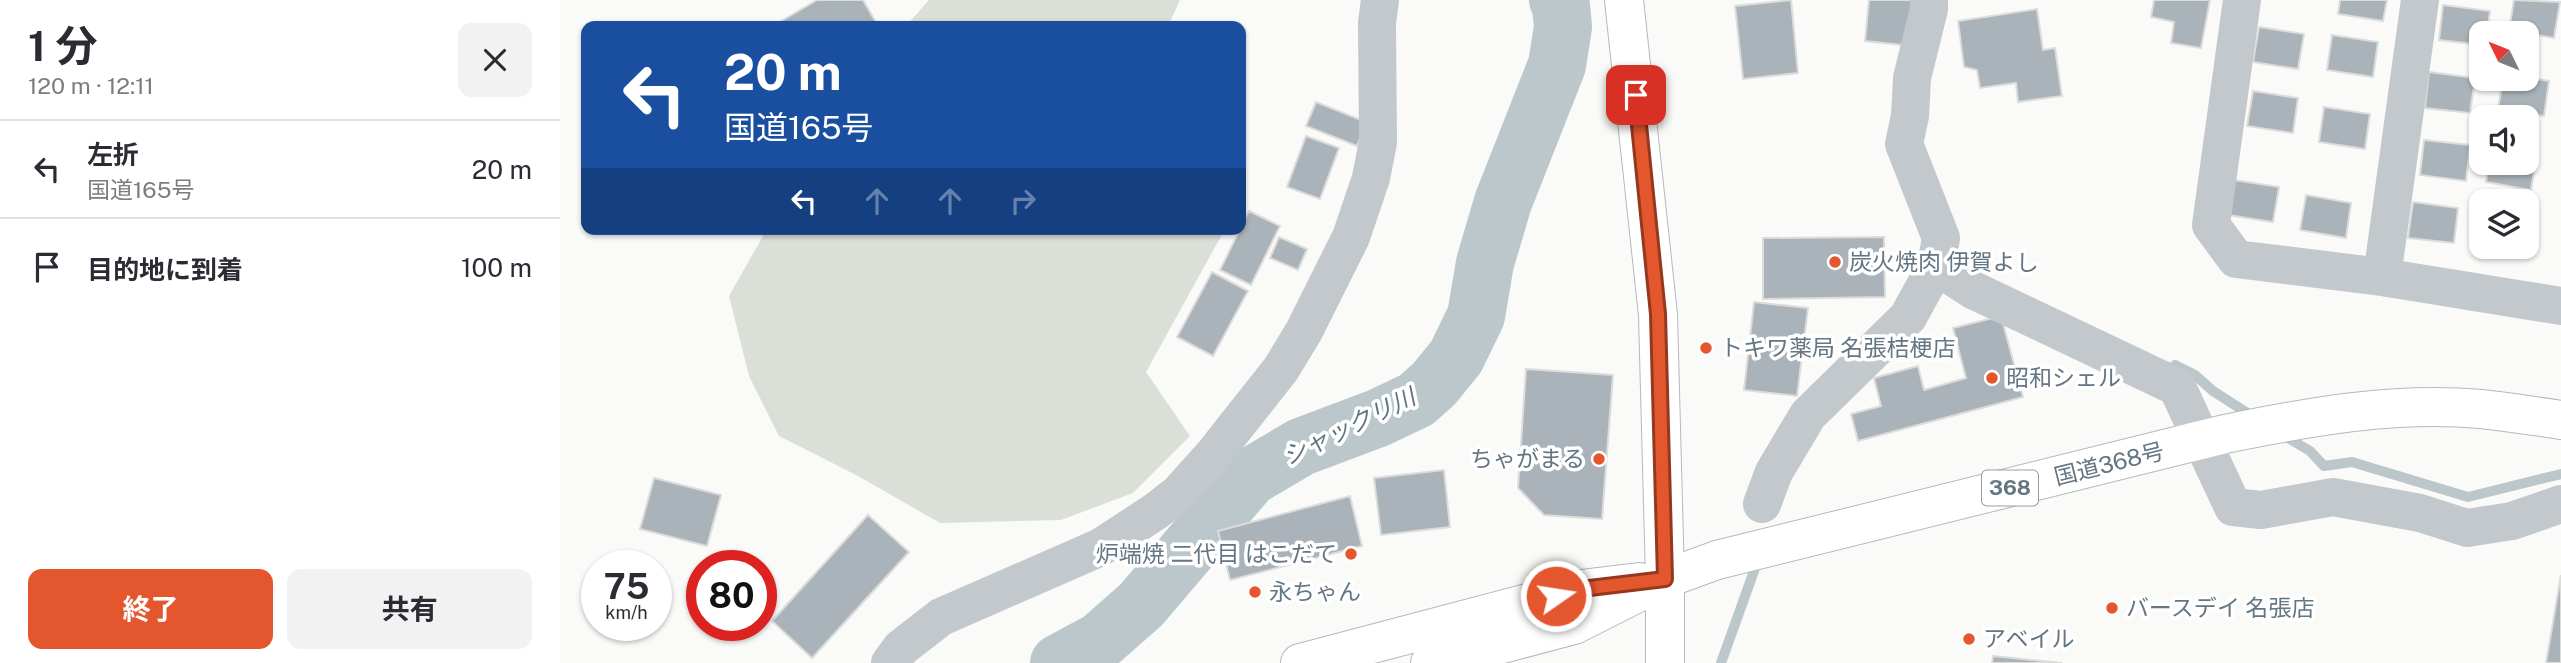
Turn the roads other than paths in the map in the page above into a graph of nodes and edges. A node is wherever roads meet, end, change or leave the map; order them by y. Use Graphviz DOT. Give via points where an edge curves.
graph roads {
  1 [pos="1380,0"];
  2 [pos="1624,0"];
  3 [pos="1929,0"];
  4 [pos="2242,0"];
  5 [pos="2420,0"];
  6 [pos="1939,267"];
  7 [pos="2382,277"];
  8 [pos="2560,299"];
  9 [pos="2561,420"];
  10 [pos="2213,437"];
  11 [pos="1762,504"];
  12 [pos="2561,504"];
  13 [pos="1665,579"];
  14 [pos="890,663"];
  15 [pos="1300,663"];
  16 [pos="1430,663"];
  17 [pos="1665,663"];
  1 -- 14 [label="street" via="1378,142 1371,178 1351,237 1281,369 1213,455 1156,511 1101,547 941,617 901,648"];
  2 -- 13 [label="highway" via="1658,314"];
  3 -- 6 [label="street" via="1912,78 1904,145 1941,238"];
  4 -- 7 [label="street" via="2211,225 2236,259"];
  5 -- 7 [label="street"];
  6 -- 10 [label="street" via="1973,290 2177,387"];
  6 -- 11 [label="street" via="1908,317 1808,415 1774,472"];
  7 -- 8 [label="street"];
  9 -- 10 [label="highway, 国道368号 / 368" via="2479,409 2416,409 2308,418"];
  10 -- 12 [label="street" via="2233,507 2261,510 2333,497 2420,513 2467,528 2512,521"];
  10 -- 13 [label="highway, 国道368号 / 368" via="1794,540"];
  13 -- 15 [label="highway, 368" via="1581,589"];
  13 -- 16 [label="highway, 368" via="1574,625"];
  13 -- 17 [label="highway"];
}
